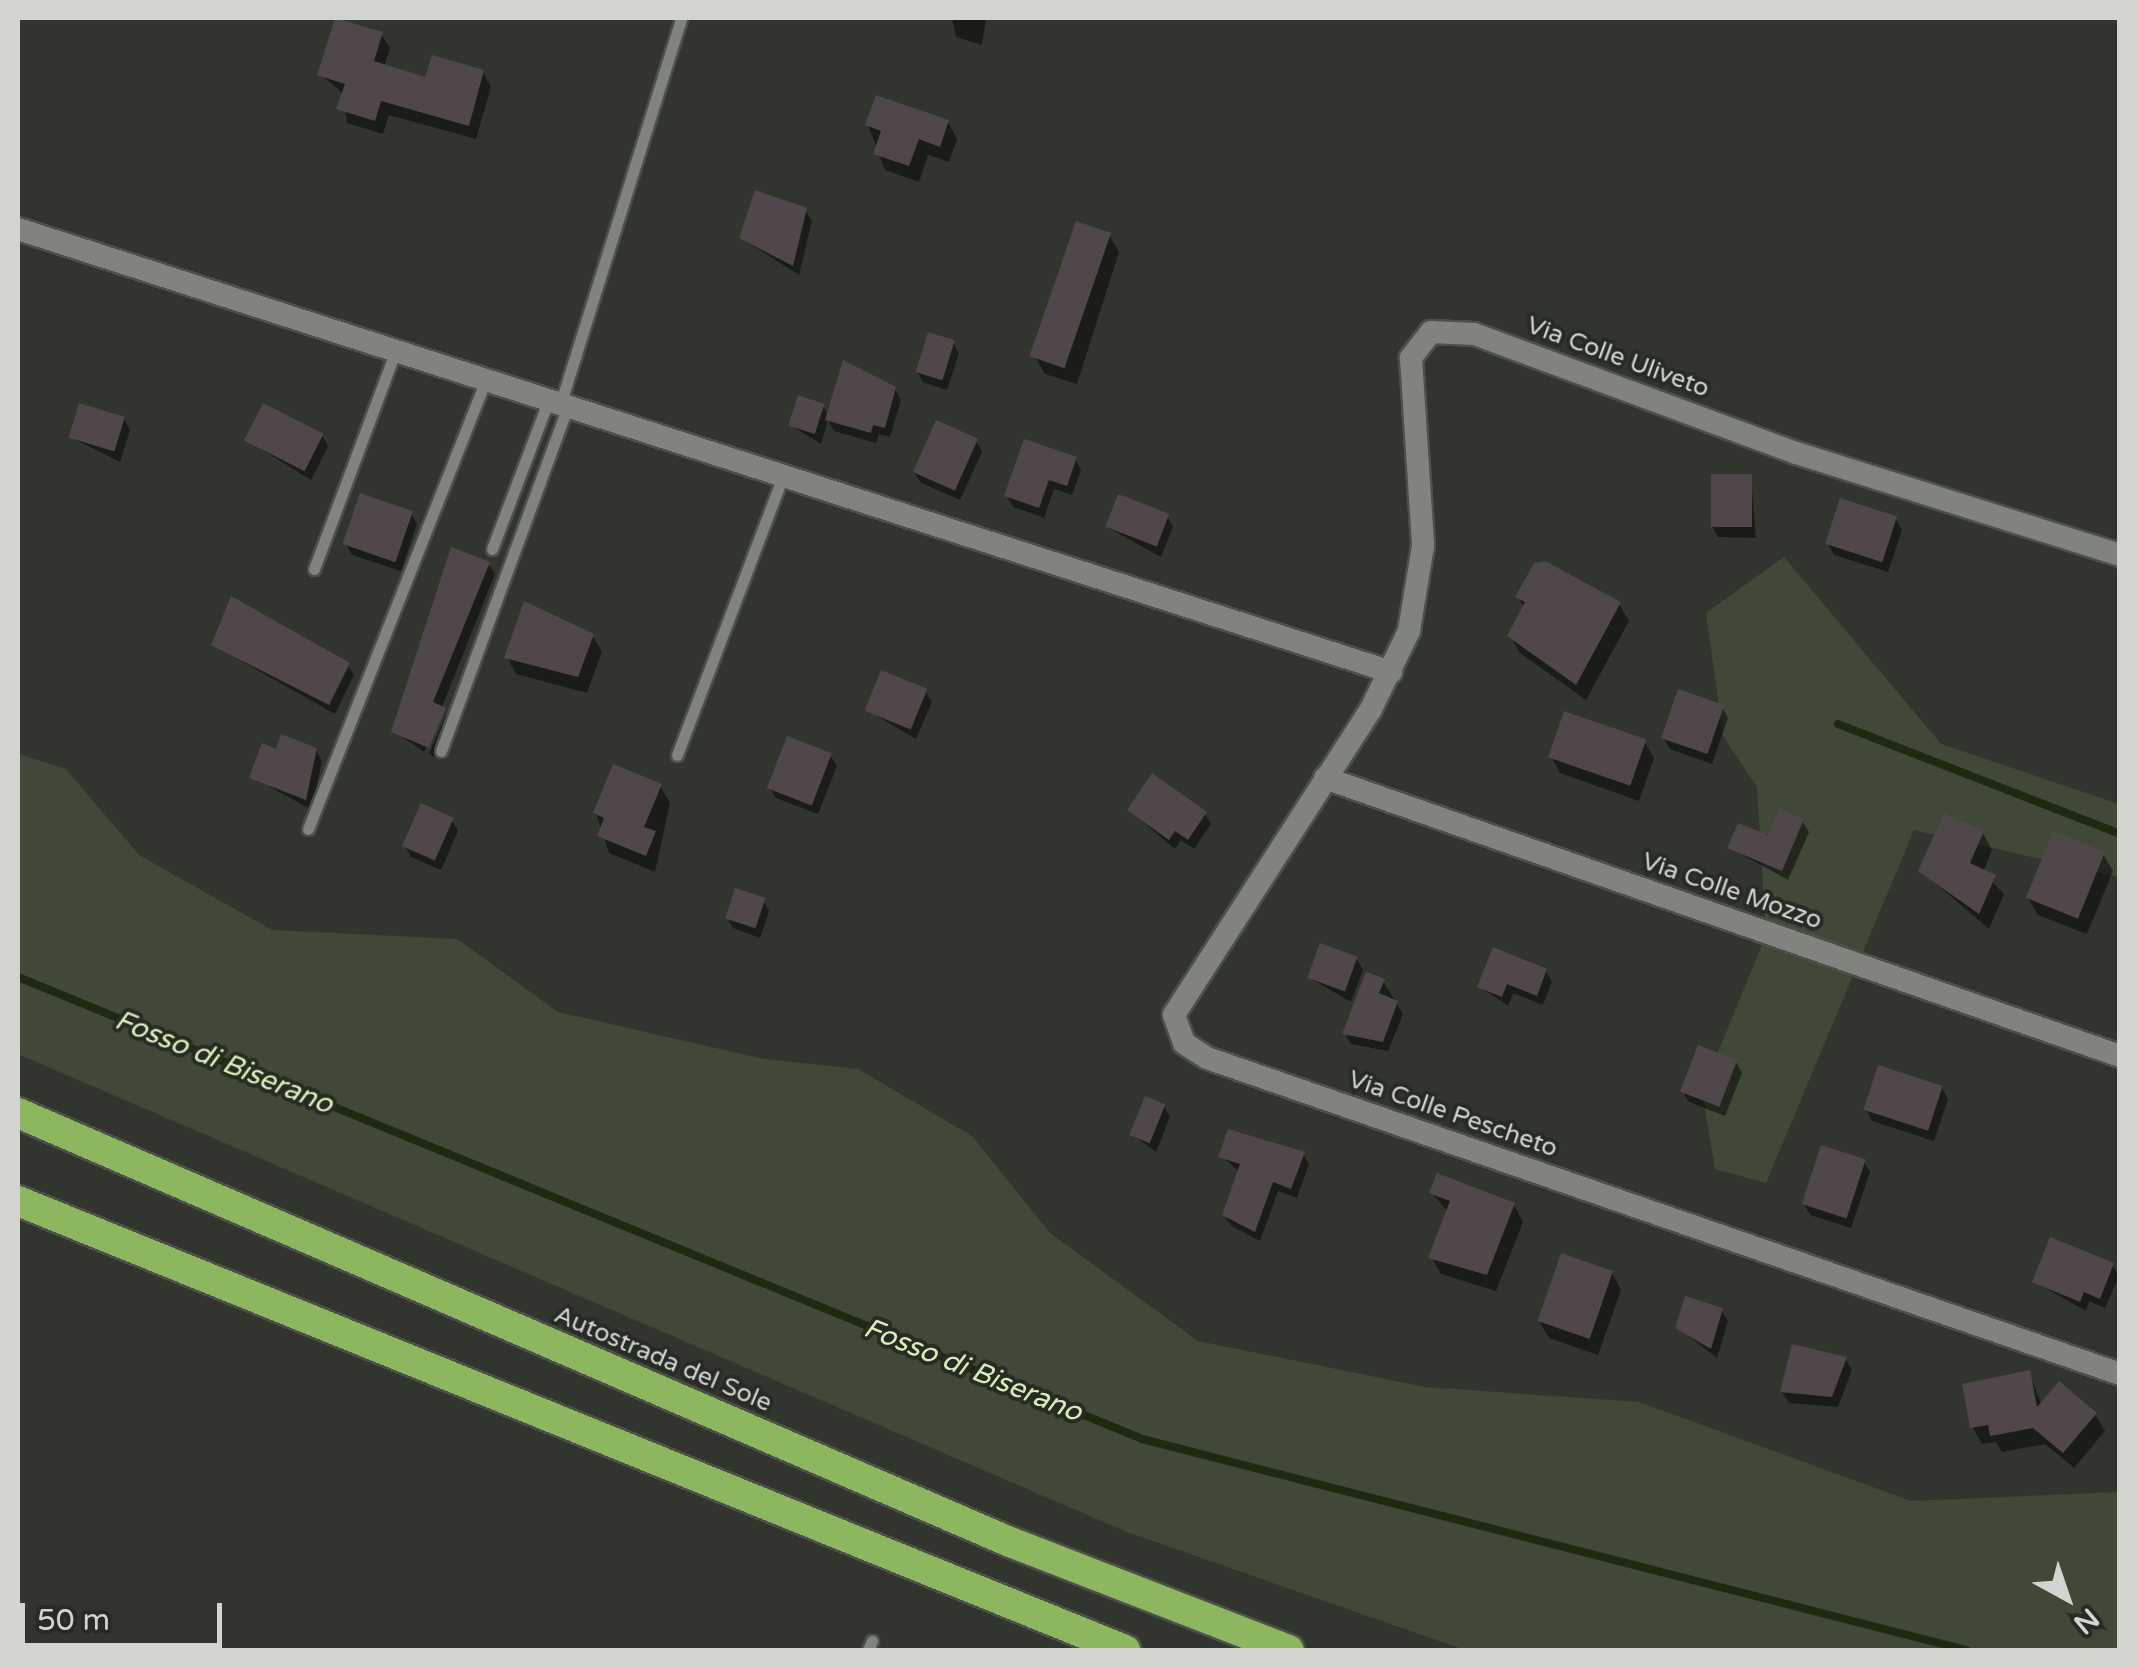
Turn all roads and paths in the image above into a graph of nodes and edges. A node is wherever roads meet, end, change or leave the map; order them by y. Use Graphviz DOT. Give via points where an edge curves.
graph roads {
  1 [pos="681,18"];
  2 [pos="18,229"];
  3 [pos="396,350"];
  4 [pos="486,378"];
  5 [pos="559,402"];
  6 [pos="784,474"];
  7 [pos="492,550"];
  8 [pos="2120,555"];
  9 [pos="314,569"];
  10 [pos="1391,672"];
  11 [pos="441,751"];
  12 [pos="677,755"];
  13 [pos="1326,778"];
  14 [pos="308,829"];
  15 [pos="2120,1056"];
  16 [pos="18,1113"];
  17 [pos="18,1200"];
  18 [pos="2120,1374"];
  19 [pos="1125,1650"];
  20 [pos="1289,1650"];
  1 -- 5 [label="lane"];
  2 -- 3 [label="street"];
  3 -- 4 [label="street"];
  3 -- 9 [label="lane"];
  4 -- 5 [label="street"];
  4 -- 14 [label="lane"];
  5 -- 6 [label="street"];
  5 -- 7 [label="lane"];
  5 -- 11 [label="lane"];
  6 -- 10 [label="street"];
  6 -- 12 [label="lane"];
  8 -- 10 [label="street, Via Colle Uliveto" via="1440,329 1411,358 1422,546 1415,610"];
  10 -- 13 [label="street, Via Colle Pescheto"];
  13 -- 15 [label="street, Via Colle Mozzo"];
  13 -- 18 [label="street, Via Colle Pescheto" via="1179,1002 1174,1022 1190,1048"];
  16 -- 20 [label="highway, Autostrada del Sole" via="1010,1542"];
  17 -- 19 [label="highway"];
}
